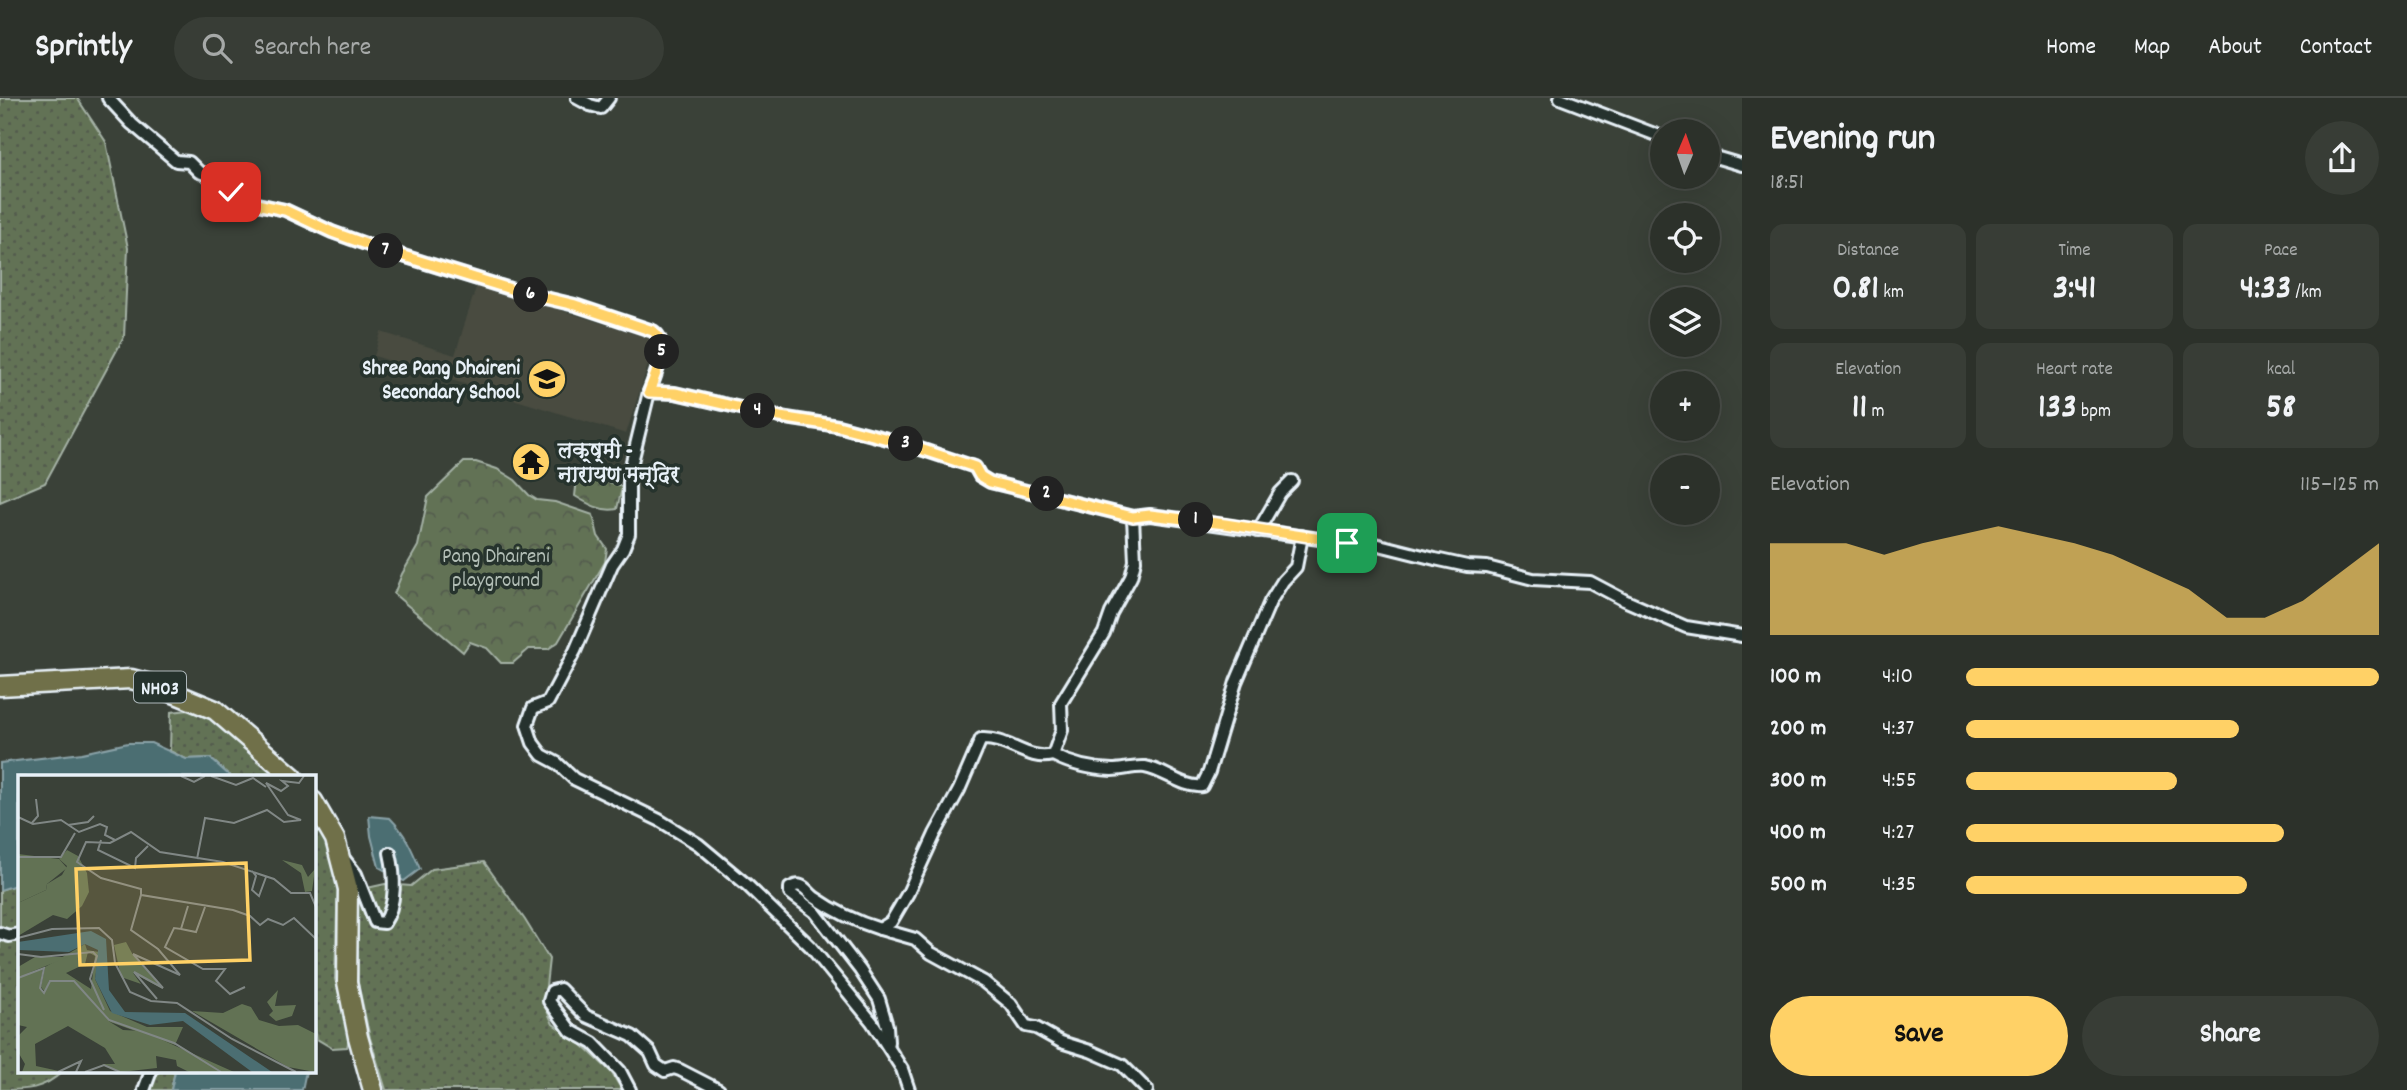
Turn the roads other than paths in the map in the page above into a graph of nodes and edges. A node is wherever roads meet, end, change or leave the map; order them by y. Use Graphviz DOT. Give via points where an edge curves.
graph roads {
  1 [pos="108,98"];
  2 [pos="577,98"];
  3 [pos="609,98"];
  4 [pos="1560,98"];
  5 [pos="1650,132"];
  6 [pos="1720,159"];
  7 [pos="1742,165"];
  8 [pos="649,392"];
  9 [pos="1292,481"];
  10 [pos="1133,517"];
  11 [pos="1258,531"];
  12 [pos="1302,536"];
  13 [pos="1742,636"];
  14 [pos="0,686"];
  15 [pos="1053,755"];
  16 [pos="291,775"];
  17 [pos="315,805"];
  18 [pos="335,839"];
  19 [pos="390,853"];
  20 [pos="880,929"];
  21 [pos="0,933"];
  22 [pos="18,934"];
  23 [pos="888,1044"];
  24 [pos="151,1072"];
  25 [pos="144,1090"];
  26 [pos="373,1090"];
  27 [pos="630,1090"];
  28 [pos="719,1090"];
  29 [pos="909,1090"];
  30 [pos="1147,1090"];
  1 -- 8 [label="street" via="176,161 189,162 247,202 285,210 371,246 653,331 663,348"];
  2 -- 3 [label="street" via="601,108"];
  4 -- 5 [label="street"];
  6 -- 7 [label="street"];
  8 -- 10 [label="street" via="675,393 838,426 975,467 990,482"];
  8 -- 23 [label="street" via="629,474 629,534 548,702 530,712 527,725 533,743 575,779 659,820 737,876 810,946"];
  9 -- 11 [label="street"];
  10 -- 11 [label="street" via="1150,515"];
  10 -- 15 [label="street" via="1131,577 1104,634 1061,704 1062,730"];
  11 -- 12 [label="street"];
  12 -- 13 [label="street" via="1375,544 1533,579 1590,582 1686,627"];
  12 -- 15 [label="street" via="1296,567 1270,602 1236,682 1202,786 1145,767 1113,770"];
  14 -- 16 [label="highway, NH03" via="131,679 154,685 215,710"];
  15 -- 20 [label="street" via="1035,756 981,739 908,893 891,922"];
  17 -- 18 [label="highway"];
  18 -- 19 [label="street" via="356,874 375,922 384,923 391,913"];
  18 -- 26 [label="highway" via="348,889 350,1004"];
  20 -- 23 [label="street" via="844,914 802,886 790,888 799,902 815,912 879,999"];
  20 -- 30 [label="street" via="915,939 930,953 984,982 1011,1004 1026,1026 1122,1065"];
  21 -- 22 [label="street"];
  23 -- 29 [label="street"];
  24 -- 25 [label="street"];
  27 -- 28 [label="street" via="620,1071 593,1043 564,1024 549,1001 552,991 560,989 586,1016 632,1036 664,1071 680,1070"];
}
